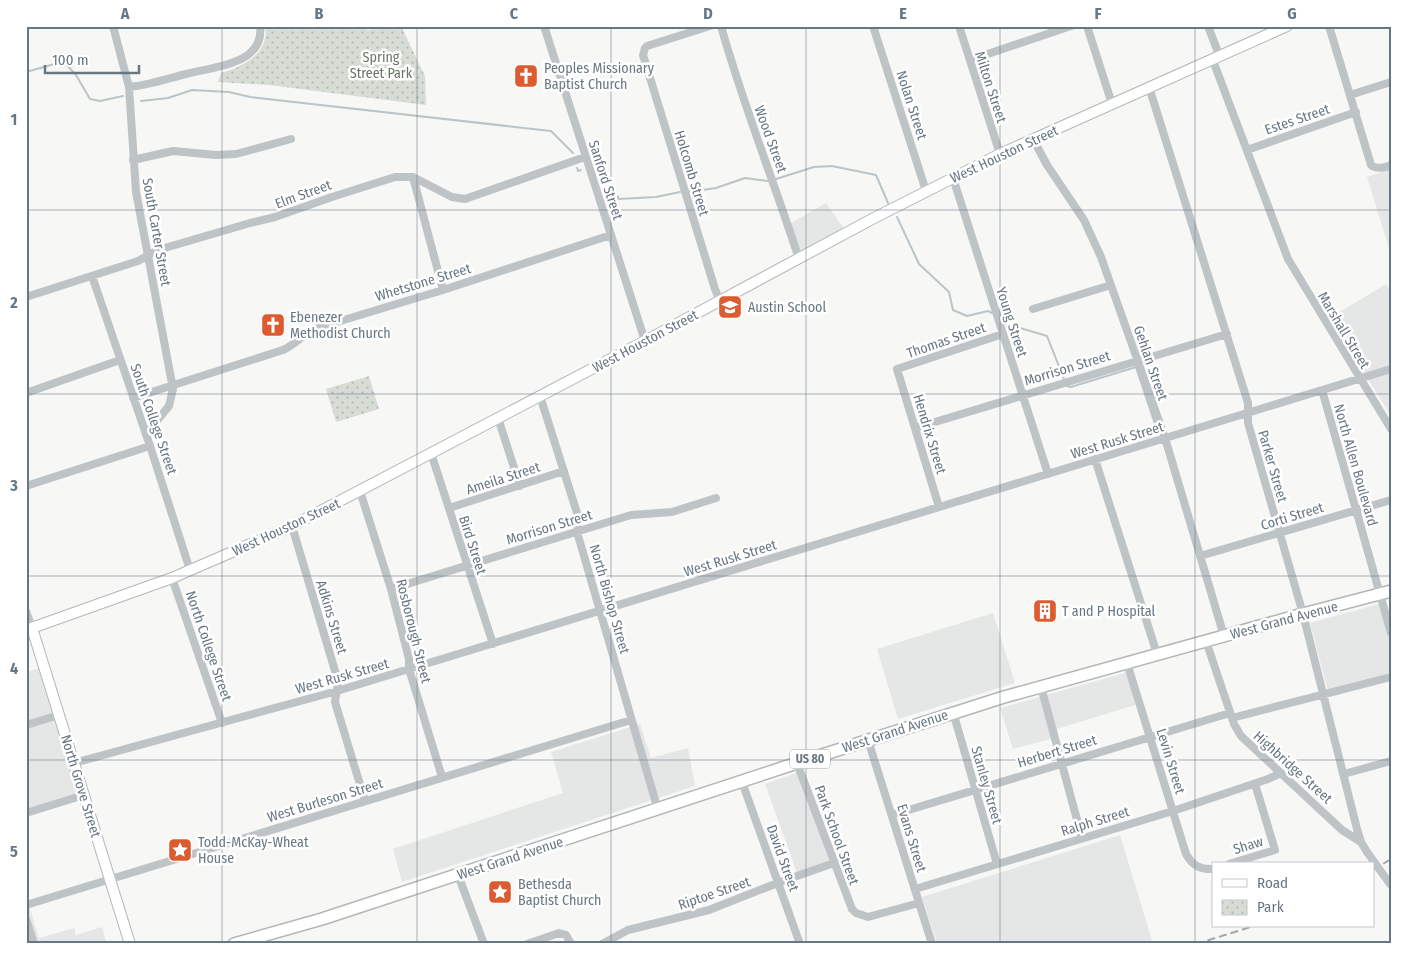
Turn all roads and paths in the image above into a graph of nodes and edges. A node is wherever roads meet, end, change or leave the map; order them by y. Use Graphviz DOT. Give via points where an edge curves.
graph roads {
  1 [pos="113,26"];
  2 [pos="260,26"];
  3 [pos="544,26"];
  4 [pos="710,26"];
  5 [pos="720,26"];
  6 [pos="873,26"];
  7 [pos="959,26"];
  8 [pos="1071,26"];
  9 [pos="1087,26"];
  10 [pos="1208,26"];
  11 [pos="1286,26"];
  12 [pos="1329,26"];
  13 [pos="1216,57"];
  14 [pos="970,60"];
  15 [pos="1391,82"];
  16 [pos="129,87"];
  17 [pos="1149,88"];
  18 [pos="1350,95"];
  19 [pos="1112,104"];
  20 [pos="1356,112"];
  21 [pos="291,139"];
  22 [pos="1034,139"];
  23 [pos="1247,150"];
  24 [pos="1000,154"];
  25 [pos="585,157"];
  26 [pos="133,160"];
  27 [pos="1391,165"];
  28 [pos="413,177"];
  29 [pos="953,178"];
  30 [pos="926,191"];
  31 [pos="611,235"];
  32 [pos="148,256"];
  33 [pos="799,259"];
  34 [pos="92,276"];
  35 [pos="1111,285"];
  36 [pos="443,290"];
  37 [pos="26,297"];
  38 [pos="720,301"];
  39 [pos="1033,309"];
  40 [pos="1003,334"];
  41 [pos="1227,334"];
  42 [pos="645,341"];
  43 [pos="120,360"];
  44 [pos="1137,360"];
  45 [pos="897,369"];
  46 [pos="1391,369"];
  47 [pos="1359,378"];
  48 [pos="172,385"];
  49 [pos="1322,390"];
  50 [pos="26,393"];
  51 [pos="1023,395"];
  52 [pos="540,396"];
  53 [pos="133,398"];
  54 [pos="1248,414"];
  55 [pos="498,418"];
  56 [pos="915,428"];
  57 [pos="1391,429"];
  58 [pos="146,434"];
  59 [pos="1165,438"];
  60 [pos="150,446"];
  61 [pos="432,452"];
  62 [pos="1095,459"];
  63 [pos="564,471"];
  64 [pos="1048,474"];
  65 [pos="26,486"];
  66 [pos="520,486"];
  67 [pos="360,491"];
  68 [pos="716,498"];
  69 [pos="1391,500"];
  70 [pos="939,507"];
  71 [pos="449,508"];
  72 [pos="1356,509"];
  73 [pos="292,526"];
  74 [pos="577,532"];
  75 [pos="1278,533"];
  76 [pos="1200,556"];
  77 [pos="467,566"];
  78 [pos="190,570"];
  79 [pos="172,578"];
  80 [pos="391,589"];
  81 [pos="1386,593"];
  82 [pos="601,610"];
  83 [pos="26,611"];
  84 [pos="1303,614"];
  85 [pos="29,629"];
  86 [pos="1391,633"];
  87 [pos="1224,636"];
  88 [pos="1206,641"];
  89 [pos="493,644"];
  90 [pos="1156,654"];
  91 [pos="1127,663"];
  92 [pos="409,669"];
  93 [pos="1391,677"];
  94 [pos="1040,687"];
  95 [pos="337,691"];
  96 [pos="1323,694"];
  97 [pos="954,712"];
  98 [pos="59,715"];
  99 [pos="1231,716"];
  100 [pos="631,720"];
  101 [pos="222,723"];
  102 [pos="26,725"];
  103 [pos="1150,736"];
  104 [pos="868,740"];
  105 [pos="1391,761"];
  106 [pos="74,763"];
  107 [pos="797,763"];
  108 [pos="1062,763"];
  109 [pos="1281,773"];
  110 [pos="1344,774"];
  111 [pos="442,777"];
  112 [pos="742,782"];
  113 [pos="1255,784"];
  114 [pos="975,789"];
  115 [pos="84,795"];
  116 [pos="365,801"];
  117 [pos="658,810"];
  118 [pos="1173,810"];
  119 [pos="26,813"];
  120 [pos="892,815"];
  121 [pos="1082,838"];
  122 [pos="1362,842"];
  123 [pos="1236,862"];
  124 [pos="834,863"];
  125 [pos="997,864"];
  126 [pos="1212,868"];
  127 [pos="458,875"];
  128 [pos="110,879"];
  129 [pos="778,882"];
  130 [pos="1390,885"];
  131 [pos="915,889"];
  132 [pos="919,902"];
  133 [pos="26,905"];
  134 [pos="26,919"];
  135 [pos="34,944"];
  136 [pos="130,944"];
  137 [pos="234,944"];
  138 [pos="484,944"];
  139 [pos="526,944"];
  140 [pos="571,944"];
  141 [pos="602,944"];
  142 [pos="800,944"];
  143 [pos="932,944"];
  1 -- 16 [label="street, South Carter Street"];
  2 -- 16 [label="street" via="260,37 254,48 234,63"];
  3 -- 25 [label="street, Sanford Street"];
  4 -- 38 [label="street, Holcomb Street" via="648,46 643,52 643,59"];
  5 -- 33 [label="street, Wood Street"];
  6 -- 30 [label="street, Nolan Street"];
  7 -- 14 [label="street, Milton Street"];
  8 -- 14 [label="street"];
  9 -- 19 [label="street"];
  10 -- 13 [label="street"];
  11 -- 13 [label="main road, West Houston Street"];
  12 -- 18 [label="street"];
  13 -- 17 [label="main road, West Houston Street"];
  13 -- 23 [label="street"];
  14 -- 24 [label="street, Milton Street"];
  15 -- 18 [label="street"];
  16 -- 26 [label="street, South Carter Street"];
  17 -- 19 [label="main road, West Houston Street"];
  17 -- 41 [label="street, Parker Street"];
  18 -- 20 [label="street"];
  19 -- 22 [label="main road, West Houston Street"];
  20 -- 23 [label="street, Estes Street"];
  20 -- 27 [label="street" via="1375,168"];
  21 -- 26 [label="street" via="236,154 173,151"];
  22 -- 24 [label="main road, West Houston Street"];
  22 -- 35 [label="street, Gehlan Street" via="1047,165 1084,220"];
  23 -- 47 [label="street, Marshall Street" via="1295,273"];
  24 -- 29 [label="main road, West Houston Street"];
  25 -- 28 [label="street" via="465,199 452,197"];
  25 -- 31 [label="street, Sanford Street"];
  26 -- 32 [label="street, South Carter Street"];
  28 -- 32 [label="street, Elm Street" via="389,179 275,217 158,250"];
  28 -- 36 [label="street"];
  29 -- 30 [label="main road, West Houston Street"];
  29 -- 40 [label="street, Young Street"];
  30 -- 33 [label="main road, West Houston Street"];
  31 -- 36 [label="street, Whetstone Street"];
  31 -- 42 [label="street, Sanford Street"];
  32 -- 34 [label="street, Elm Street"];
  32 -- 48 [label="street, South Carter Street"];
  33 -- 38 [label="main road, West Houston Street"];
  34 -- 37 [label="street, Elm Street"];
  34 -- 43 [label="street, South College Street"];
  35 -- 39 [label="street"];
  35 -- 44 [label="street, Gehlan Street"];
  36 -- 48 [label="street, Whetstone Street" via="317,328 283,350"];
  38 -- 42 [label="main road, West Houston Street"];
  40 -- 45 [label="street, Thomas Street"];
  40 -- 51 [label="street, Young Street"];
  41 -- 44 [label="street, Morrison Street"];
  41 -- 54 [label="street, Parker Street" via="1248,403"];
  42 -- 52 [label="main road, West Houston Street"];
  43 -- 50 [label="street"];
  43 -- 53 [label="street, South College Street"];
  44 -- 51 [label="street, Morrison Street"];
  44 -- 59 [label="street, Gehlan Street"];
  45 -- 56 [label="street, Hendrix Street"];
  46 -- 47 [label="street, West Rusk Street"];
  47 -- 49 [label="street, West Rusk Street"];
  47 -- 57 [label="street, Marshall Street"];
  48 -- 53 [label="street, Whetstone Street"];
  48 -- 58 [label="street, South Carter Street" via="169,406"];
  49 -- 54 [label="street, West Rusk Street"];
  49 -- 72 [label="street, North Allen Boulevard"];
  51 -- 56 [label="street, Morrison Street"];
  51 -- 64 [label="street, Young Street"];
  52 -- 55 [label="main road, West Houston Street"];
  52 -- 63 [label="street, North Bishop Street"];
  53 -- 58 [label="street, South College Street"];
  54 -- 59 [label="street, West Rusk Street"];
  54 -- 75 [label="street, Parker Street"];
  55 -- 61 [label="main road, West Houston Street"];
  55 -- 66 [label="street"];
  56 -- 70 [label="street, Hendrix Street"];
  58 -- 60 [label="street, South College Street"];
  59 -- 62 [label="street, West Rusk Street"];
  59 -- 76 [label="street, Gehlan Street"];
  60 -- 65 [label="street"];
  60 -- 78 [label="street, South College Street"];
  61 -- 67 [label="main road, West Houston Street"];
  61 -- 71 [label="street, Bird Street"];
  62 -- 64 [label="street, West Rusk Street"];
  62 -- 90 [label="street"];
  63 -- 66 [label="street, Ameila Street"];
  63 -- 74 [label="street, North Bishop Street" via="578,516"];
  64 -- 70 [label="street, West Rusk Street"];
  66 -- 71 [label="street, Ameila Street"];
  67 -- 73 [label="main road, West Houston Street"];
  67 -- 80 [label="street, Rosborough Street"];
  68 -- 74 [label="street, Morrison Street" via="677,511 637,514"];
  69 -- 72 [label="street, Corti Street"];
  70 -- 82 [label="street, West Rusk Street"];
  71 -- 77 [label="street, Bird Street"];
  72 -- 75 [label="street, Corti Street"];
  72 -- 81 [label="street, North Allen Boulevard"];
  73 -- 78 [label="main road, West Houston Street"];
  73 -- 95 [label="street, Adkins Street" via="338,681"];
  74 -- 77 [label="street, Morrison Street"];
  74 -- 82 [label="street, North Bishop Street"];
  75 -- 76 [label="street, Corti Street"];
  75 -- 84 [label="street, Parker Street"];
  76 -- 87 [label="street, Gehlan Street"];
  77 -- 80 [label="street, Morrison Street"];
  77 -- 89 [label="street, Bird Street"];
  78 -- 79 [label="main road, West Houston Street"];
  79 -- 85 [label="main road, West Houston Street"];
  79 -- 101 [label="street, North College Street"];
  80 -- 92 [label="street, Rosborough Street"];
  81 -- 84 [label="highway, West Grand Avenue / US 80"];
  81 -- 86 [label="street, North Allen Boulevard"];
  82 -- 89 [label="street, West Rusk Street"];
  82 -- 100 [label="street, North Bishop Street"];
  83 -- 85 [label="street"];
  84 -- 87 [label="highway, West Grand Avenue / US 80"];
  84 -- 96 [label="street, Parker Street"];
  85 -- 98 [label="main road, North Grove Street"];
  87 -- 88 [label="highway, West Grand Avenue / US 80"];
  88 -- 90 [label="highway, West Grand Avenue / US 80"];
  88 -- 99 [label="street, Highbridge Street"];
  89 -- 92 [label="street, West Rusk Street"];
  90 -- 91 [label="highway, West Grand Avenue / US 80"];
  91 -- 94 [label="highway, West Grand Avenue / US 80"];
  91 -- 103 [label="street, Levin Street"];
  92 -- 95 [label="street, West Rusk Street"];
  92 -- 111 [label="street, Rosborough Street"];
  93 -- 96 [label="street, Herbert Street"];
  94 -- 97 [label="highway, West Grand Avenue / US 80"];
  94 -- 108 [label="street"];
  95 -- 101 [label="street, West Rusk Street"];
  95 -- 116 [label="street, Adkins Street" via="335,702"];
  96 -- 99 [label="street, Herbert Street"];
  96 -- 110 [label="street, Parker Street"];
  97 -- 104 [label="highway, West Grand Avenue / US 80"];
  97 -- 114 [label="street, Stanley Street"];
  98 -- 102 [label="street"];
  98 -- 106 [label="main road, North Grove Street"];
  99 -- 103 [label="street, Herbert Street"];
  99 -- 109 [label="street, Highbridge Street" via="1245,741"];
  100 -- 111 [label="street, West Burleson Street"];
  100 -- 117 [label="street, North Bishop Street"];
  101 -- 106 [label="street, West Rusk Street"];
  103 -- 108 [label="street, Herbert Street"];
  103 -- 118 [label="street, Levin Street"];
  104 -- 107 [label="highway, West Grand Avenue / US 80"];
  104 -- 120 [label="street, Evans Street"];
  105 -- 110 [label="street"];
  106 -- 115 [label="main road, North Grove Street"];
  107 -- 112 [label="highway, West Grand Avenue / US 80"];
  107 -- 124 [label="street, Park School Street"];
  108 -- 114 [label="street, Herbert Street"];
  108 -- 121 [label="street"];
  109 -- 113 [label="street, Ralph Street"];
  109 -- 122 [label="street, Highbridge Street" via="1342,830"];
  110 -- 122 [label="street, Parker Street"];
  111 -- 116 [label="street, West Burleson Street"];
  112 -- 117 [label="highway, West Grand Avenue / US 80"];
  112 -- 129 [label="street, David Street"];
  113 -- 118 [label="street, Ralph Street"];
  113 -- 123 [label="street, Shaw" via="1275,850"];
  114 -- 120 [label="street, Herbert Street"];
  114 -- 125 [label="street, Stanley Street"];
  115 -- 119 [label="street"];
  115 -- 128 [label="main road, North Grove Street"];
  116 -- 128 [label="street, West Burleson Street"];
  117 -- 127 [label="highway, West Grand Avenue / US 80"];
  118 -- 121 [label="street, Ralph Street"];
  118 -- 126 [label="street, Levin Street" via="1186,854 1194,865 1207,870"];
  120 -- 131 [label="street, Evans Street"];
  121 -- 125 [label="street, Ralph Street"];
  122 -- 130 [label="street, Parker Street, bridge"];
  124 -- 129 [label="street, Riptoe Street"];
  124 -- 132 [label="street, Park School Street" via="849,903 862,916 874,916"];
  125 -- 131 [label="street, Ralph Street"];
  127 -- 137 [label="highway, West Grand Avenue / US 80" via="301,926"];
  127 -- 138 [label="street"];
  128 -- 133 [label="street, West Burleson Street"];
  128 -- 136 [label="main road, North Grove Street"];
  129 -- 141 [label="street, Riptoe Street" via="709,910 628,930"];
  129 -- 142 [label="street, David Street"];
  131 -- 132 [label="street, Evans Street"];
  132 -- 143 [label="street, Evans Street"];
  134 -- 135 [label="street"];
  139 -- 140 [label="street" via="555,934 562,934"];
}
